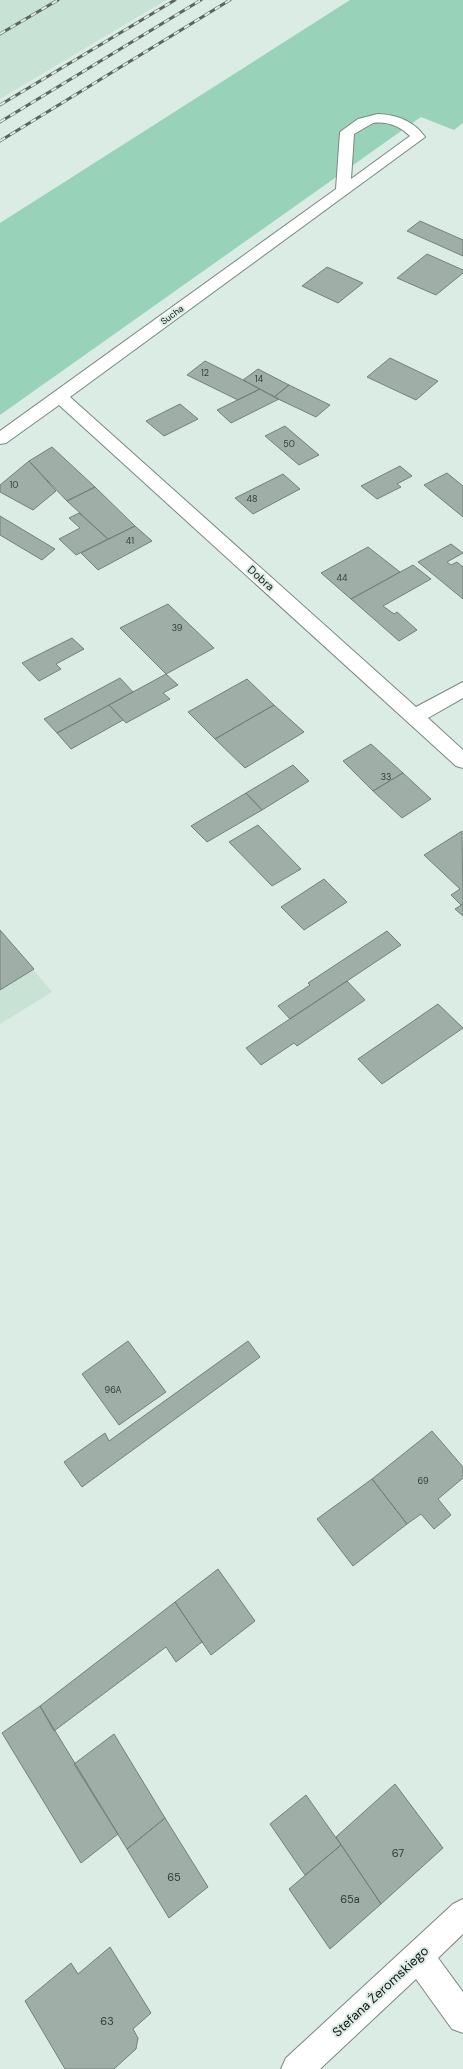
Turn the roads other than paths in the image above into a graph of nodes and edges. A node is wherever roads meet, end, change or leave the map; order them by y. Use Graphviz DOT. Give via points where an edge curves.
graph roads {
  1 [pos="343,190"];
  2 [pos="59,396"];
  3 [pos="0,439"];
  4 [pos="463,689"];
  5 [pos="415,717"];
  6 [pos="463,761"];
  7 [pos="463,1914"];
  8 [pos="418,1956"];
  9 [pos="463,2018"];
  10 [pos="297,2069"];
  1 -- 1 [label="street, Sucha" via="418,137 412,128 387,118 364,122 347,132"];
  1 -- 2 [label="street, Sucha"];
  2 -- 3 [label="street, Sucha"];
  2 -- 5 [label="street, Dobra"];
  4 -- 5 [label="street"];
  5 -- 6 [label="street, Dobra"];
  7 -- 8 [label="street, Stefana Żeromskiego"];
  8 -- 9 [label="street"];
  8 -- 10 [label="street, Stefana Żeromskiego"];
}
